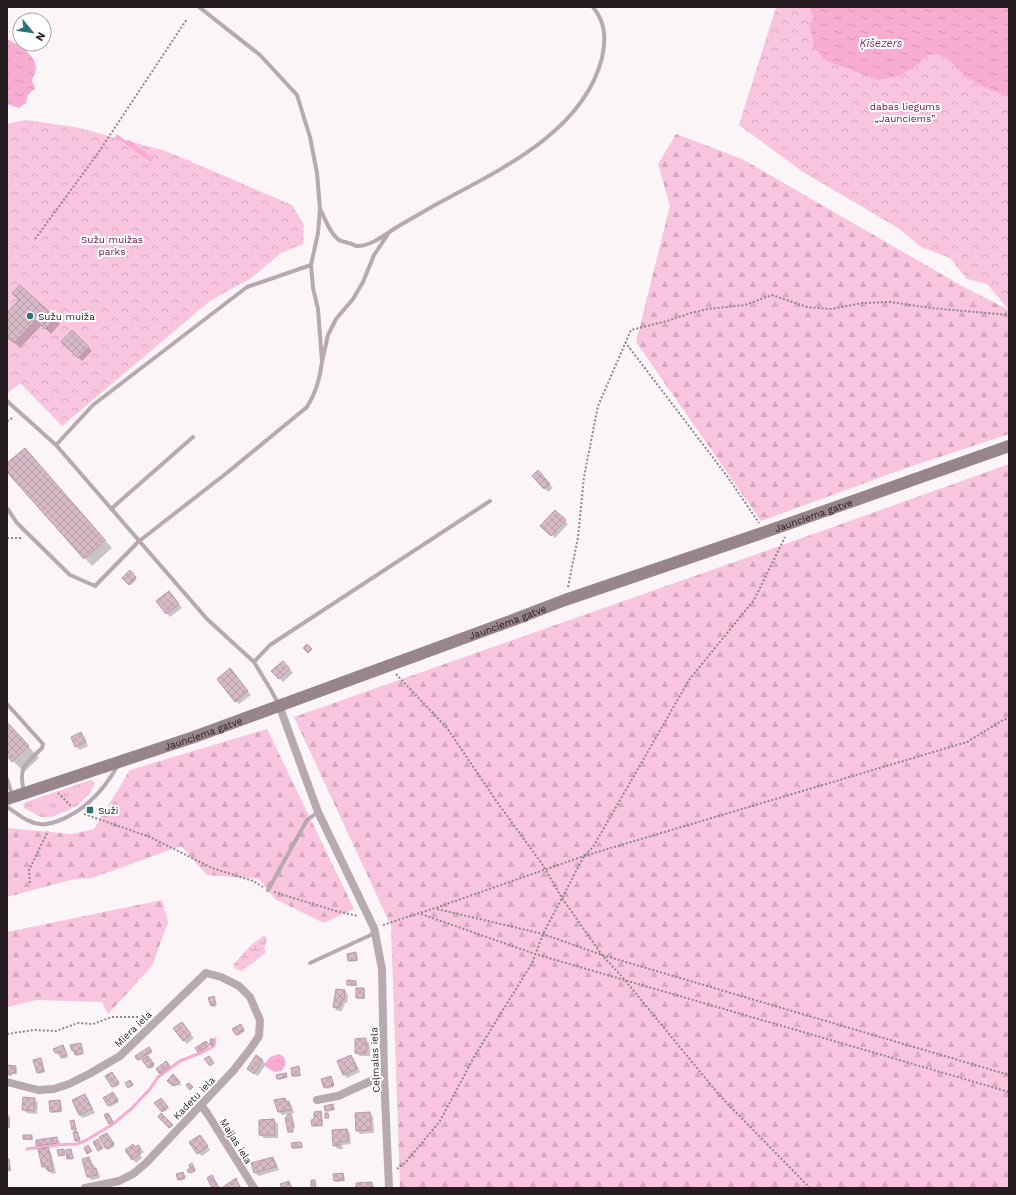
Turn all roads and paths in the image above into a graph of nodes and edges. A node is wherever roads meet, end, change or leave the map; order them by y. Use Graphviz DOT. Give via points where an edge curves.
graph roads {
  1 [pos="200,7"];
  2 [pos="593,7"];
  3 [pos="187,19"];
  4 [pos="320,209"];
  5 [pos="388,234"];
  6 [pos="35,239"];
  7 [pos="311,264"];
  8 [pos="1009,315"];
  9 [pos="626,342"];
  10 [pos="322,362"];
  11 [pos="7,401"];
  12 [pos="193,437"];
  13 [pos="56,445"];
  14 [pos="1009,446"];
  15 [pos="490,501"];
  16 [pos="7,508"];
  17 [pos="111,509"];
  18 [pos="791,523"];
  19 [pos="765,532"];
  20 [pos="7,538"];
  21 [pos="32,538"];
  22 [pos="138,542"];
  23 [pos="565,600"];
  24 [pos="254,662"];
  25 [pos="389,665"];
  26 [pos="7,704"];
  27 [pos="279,706"];
  28 [pos="1009,718"];
  29 [pos="120,762"];
  30 [pos="7,779"];
  31 [pos="50,785"];
  32 [pos="13,799"];
  33 [pos="76,811"];
  34 [pos="318,812"];
  35 [pos="52,823"];
  36 [pos="584,856"];
  37 [pos="545,870"];
  38 [pos="30,883"];
  39 [pos="268,890"];
  40 [pos="562,898"];
  41 [pos="435,908"];
  42 [pos="419,913"];
  43 [pos="369,919"];
  44 [pos="375,930"];
  45 [pos="543,934"];
  46 [pos="535,954"];
  47 [pos="602,955"];
  48 [pos="310,963"];
  49 [pos="624,979"];
  50 [pos="238,986"];
  51 [pos="160,1016"];
  52 [pos="7,1034"];
  53 [pos="384,1075"];
  54 [pos="1009,1075"];
  55 [pos="7,1082"];
  56 [pos="1009,1092"];
  57 [pos="317,1100"];
  58 [pos="201,1105"];
  59 [pos="389,1176"];
  60 [pos="85,1188"];
  61 [pos="254,1188"];
  62 [pos="390,1188"];
  63 [pos="810,1188"];
  1 -- 4 [label="lane" via="260,55 297,95 310,137"];
  2 -- 5 [label="lane" via="599,14 604,29 605,44 600,67 581,104 539,144 513,162"];
  3 -- 6 [label="path" via="96,156"];
  4 -- 5 [label="lane" via="330,230 338,239 356,246 374,242"];
  4 -- 7 [label="lane"];
  5 -- 10 [label="lane" via="374,255 353,299 336,319 328,335"];
  7 -- 10 [label="lane" via="312,288 318,308"];
  7 -- 13 [label="lane" via="247,287 93,405"];
  8 -- 9 [label="path" via="890,302 863,303 832,309 807,307 772,295 745,305 708,309 631,330"];
  9 -- 19 [label="path" via="727,476"];
  9 -- 23 [label="path" via="598,406 584,477 578,537"];
  10 -- 22 [label="lane" via="314,396 307,407"];
  11 -- 13 [label="lane"];
  12 -- 17 [label="lane"];
  13 -- 17 [label="lane"];
  14 -- 18 [label="main road, Jaunciema gatve"];
  15 -- 24 [label="lane" via="270,645"];
  16 -- 21 [label="lane"];
  17 -- 22 [label="lane"];
  18 -- 19 [label="main road, Jaunciema gatve"];
  18 -- 36 [label="path" via="754,600 689,680 593,847"];
  19 -- 23 [label="main road, Jaunciema gatve"];
  20 -- 21 [label="path"];
  21 -- 22 [label="lane" via="70,575 95,586"];
  22 -- 24 [label="lane" via="207,619"];
  23 -- 25 [label="main road, Jaunciema gatve"];
  24 -- 27 [label="lane"];
  25 -- 27 [label="main road, Jaunciema gatve"];
  25 -- 37 [label="path" via="447,728"];
  26 -- 32 [label="lane" via="44,744 23,767"];
  27 -- 29 [label="main road, Jaunciema gatve"];
  27 -- 34 [label="street, Ceļmalas iela"];
  28 -- 36 [label="path" via="967,742"];
  29 -- 31 [label="main road, Jaunciema gatve"];
  29 -- 33 [label="lane" via="93,800"];
  30 -- 32 [label="lane"];
  31 -- 32 [label="main road, Jaunciema gatve"];
  31 -- 33 [label="path"];
  32 -- 35 [label="lane" via="31,822"];
  33 -- 35 [label="lane"];
  33 -- 39 [label="path" via="150,837 212,868 253,881"];
  34 -- 39 [label="lane" via="307,820"];
  34 -- 43 [label="street, Ceļmalas iela"];
  35 -- 38 [label="path" via="29,870"];
  36 -- 37 [label="path"];
  36 -- 40 [label="path"];
  37 -- 40 [label="path"];
  37 -- 41 [label="path"];
  39 -- 43 [label="path"];
  40 -- 45 [label="path"];
  40 -- 47 [label="path"];
  41 -- 42 [label="path"];
  41 -- 45 [label="path"];
  42 -- 44 [label="path"];
  42 -- 46 [label="path"];
  43 -- 44 [label="street, Ceļmalas iela"];
  44 -- 48 [label="lane"];
  44 -- 53 [label="street, Ceļmalas iela" via="382,969"];
  45 -- 46 [label="path"];
  45 -- 47 [label="path"];
  46 -- 49 [label="path"];
  46 -- 59 [label="path" via="532,963 474,1057 440,1121 406,1162"];
  47 -- 49 [label="path"];
  47 -- 54 [label="path"];
  49 -- 56 [label="path"];
  49 -- 63 [label="path" via="720,1096"];
  50 -- 51 [label="street, Miera iela" via="206,973"];
  50 -- 58 [label="street, Kadetu iela" via="250,997 260,1020 259,1036 233,1071"];
  51 -- 52 [label="path" via="112,1017 93,1024 78,1023 56,1031 34,1030"];
  51 -- 55 [label="street, Miera iela" via="120,1056 69,1084 54,1089 38,1090"];
  53 -- 57 [label="street" via="338,1096"];
  53 -- 59 [label="street, Ceļmalas iela"];
  58 -- 60 [label="street, Kadetu iela" via="146,1164 133,1174 119,1181"];
  58 -- 61 [label="street, Maijas iela"];
  59 -- 62 [label="street, Ceļmalas iela"];
}
